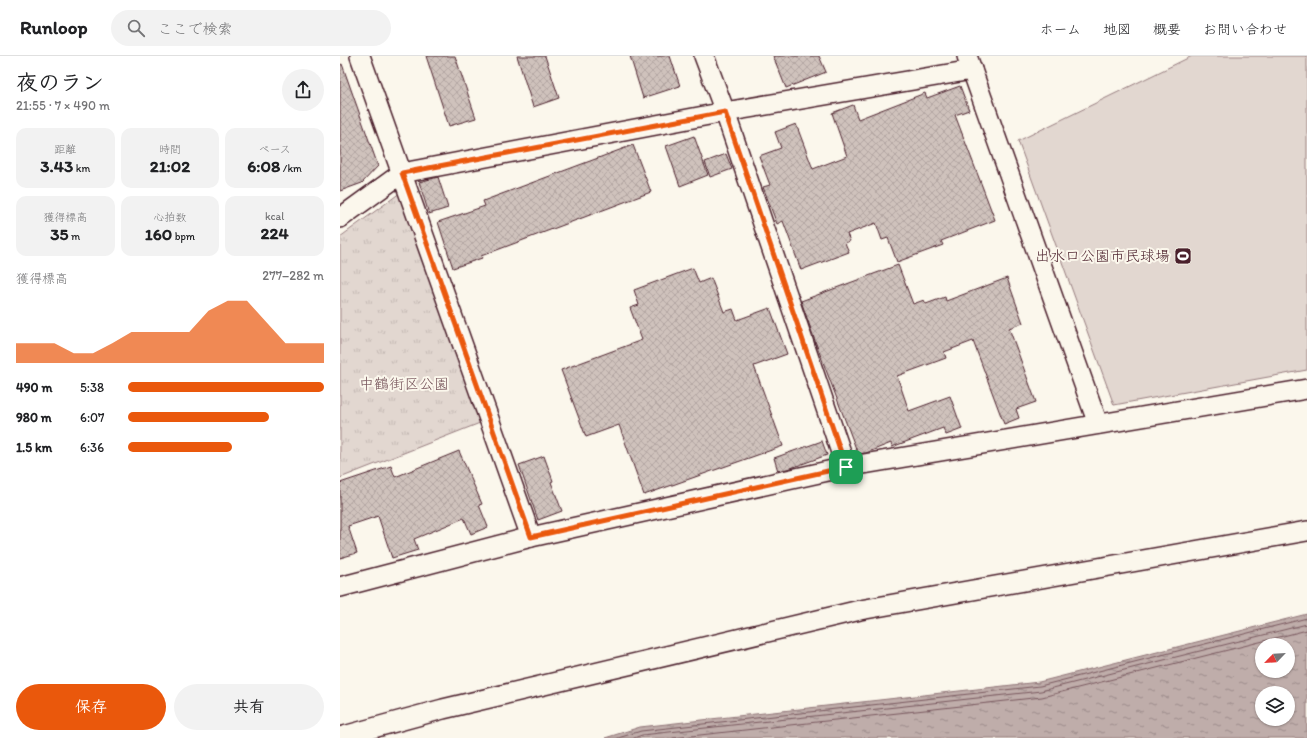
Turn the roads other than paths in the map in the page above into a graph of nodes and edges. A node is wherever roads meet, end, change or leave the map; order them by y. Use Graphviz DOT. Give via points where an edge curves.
graph roads {
  1 [pos="360,56"];
  2 [pos="704,56"];
  3 [pos="969,63"];
  4 [pos="725,112"];
  5 [pos="402,173"];
  6 [pos="340,218"];
  7 [pos="1307,389"];
  8 [pos="1098,424"];
  9 [pos="846,467"];
  10 [pos="1307,531"];
  11 [pos="531,537"];
  12 [pos="340,587"];
  13 [pos="340,737"];
  1 -- 5 [label="street"];
  2 -- 4 [label="street"];
  3 -- 4 [label="street"];
  3 -- 8 [label="street"];
  4 -- 5 [label="street"];
  4 -- 9 [label="street"];
  5 -- 6 [label="street"];
  5 -- 11 [label="street"];
  7 -- 8 [label="street"];
  8 -- 9 [label="street"];
  9 -- 11 [label="street"];
  10 -- 13 [label="street" via="860,610 443,709"];
  11 -- 12 [label="street"];
}
